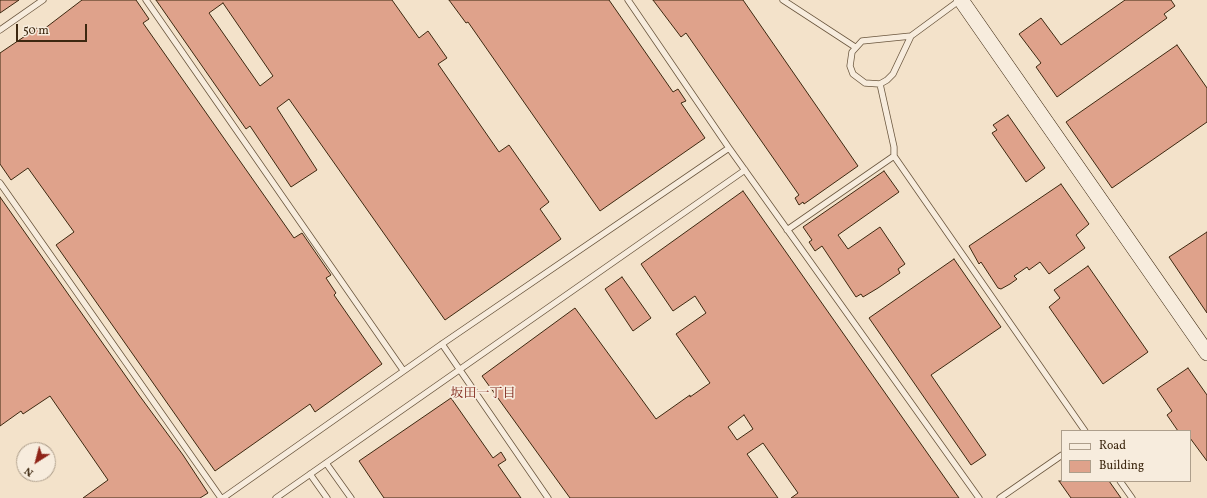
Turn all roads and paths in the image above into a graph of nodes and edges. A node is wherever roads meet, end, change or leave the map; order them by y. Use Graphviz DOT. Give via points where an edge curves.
graph roads {
  1 [pos="43,0"];
  2 [pos="146,0"];
  3 [pos="628,0"];
  4 [pos="783,0"];
  5 [pos="961,0"];
  6 [pos="0,30"];
  7 [pos="911,36"];
  8 [pos="855,47"];
  9 [pos="880,84"];
  10 [pos="728,148"];
  11 [pos="894,156"];
  12 [pos="745,170"];
  13 [pos="0,183"];
  14 [pos="787,230"];
  15 [pos="442,344"];
  16 [pos="1207,353"];
  17 [pos="460,369"];
  18 [pos="403,370"];
  19 [pos="1084,430"];
  20 [pos="1061,456"];
  21 [pos="326,463"];
  22 [pos="310,474"];
  23 [pos="1121,482"];
  24 [pos="222,498"];
  25 [pos="276,498"];
  26 [pos="327,498"];
  27 [pos="350,498"];
  28 [pos="548,498"];
  29 [pos="979,498"];
  30 [pos="1000,498"];
  31 [pos="1132,498"];
  1 -- 6 [label="lane"];
  2 -- 18 [label="lane"];
  3 -- 10 [label="lane"];
  4 -- 8 [label="lane"];
  5 -- 7 [label="lane"];
  5 -- 16 [label="street"];
  7 -- 8 [label="lane" via="862,41"];
  7 -- 9 [label="lane" via="893,74"];
  8 -- 9 [label="lane" via="850,59 853,74 865,83"];
  9 -- 11 [label="lane"];
  10 -- 12 [label="lane"];
  10 -- 15 [label="lane"];
  11 -- 14 [label="lane"];
  11 -- 19 [label="lane"];
  12 -- 14 [label="lane"];
  12 -- 17 [label="lane"];
  13 -- 24 [label="lane"];
  14 -- 29 [label="lane"];
  15 -- 17 [label="lane"];
  15 -- 18 [label="lane"];
  17 -- 21 [label="lane"];
  17 -- 28 [label="lane"];
  18 -- 24 [label="lane"];
  20 -- 30 [label="lane"];
  21 -- 22 [label="lane"];
  21 -- 27 [label="lane"];
  22 -- 25 [label="lane"];
  22 -- 26 [label="lane"];
  23 -- 31 [label="lane"];
}
